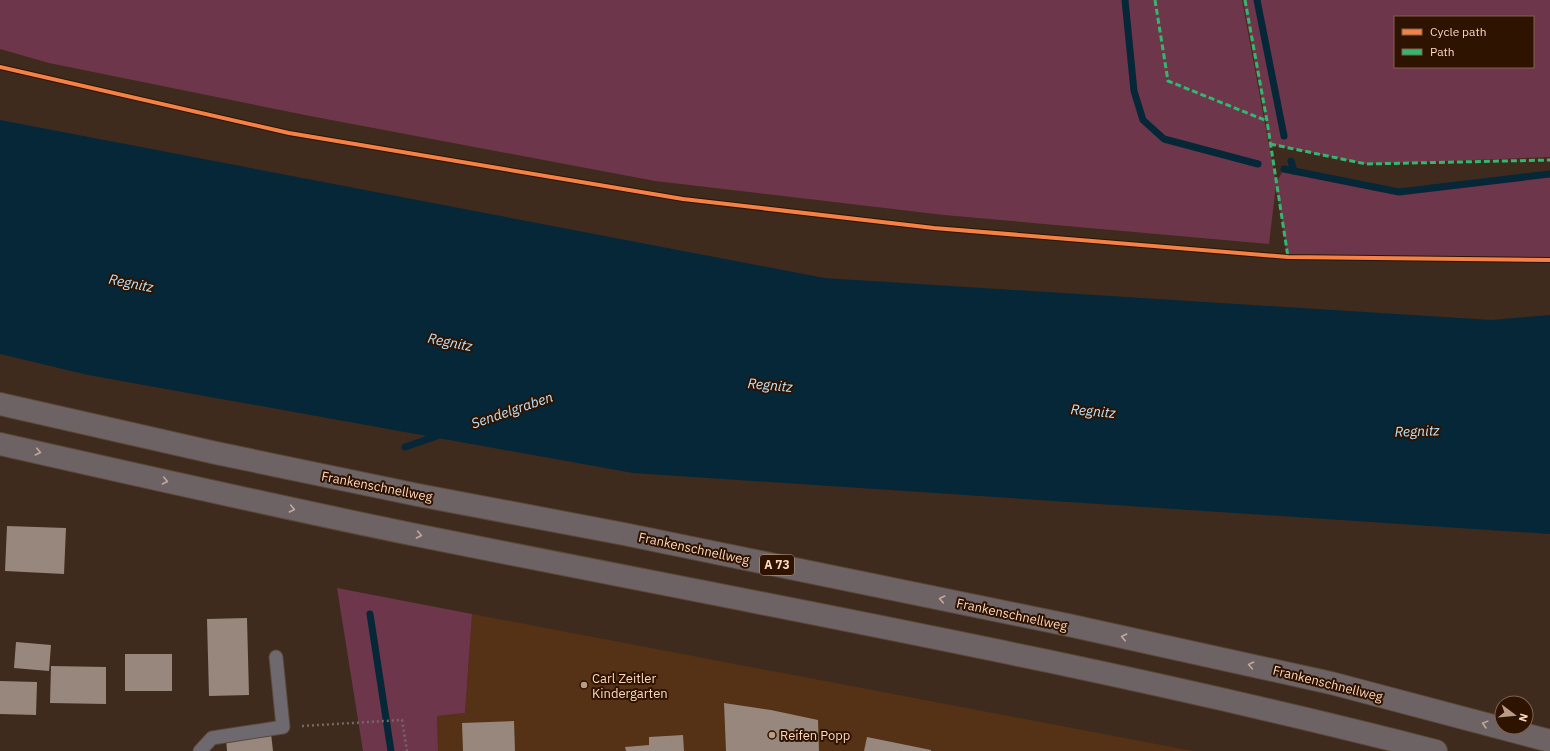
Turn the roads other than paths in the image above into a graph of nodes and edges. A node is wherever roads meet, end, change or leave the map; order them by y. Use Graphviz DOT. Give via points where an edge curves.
graph roads {
  1 [pos="0,404"];
  2 [pos="0,444"];
  3 [pos="276,657"];
  4 [pos="1550,741"];
  5 [pos="200,751"];
  6 [pos="1436,751"];
  4 -- 1 [label="highway, Frankenschnellweg / A 73, one-way" via="1331,683 1122,637 624,534 418,495"];
  2 -- 6 [label="highway, one-way" via="211,492 1054,662 1324,722"];
  3 -- 5 [label="lane" via="283,727 212,738"];
}
